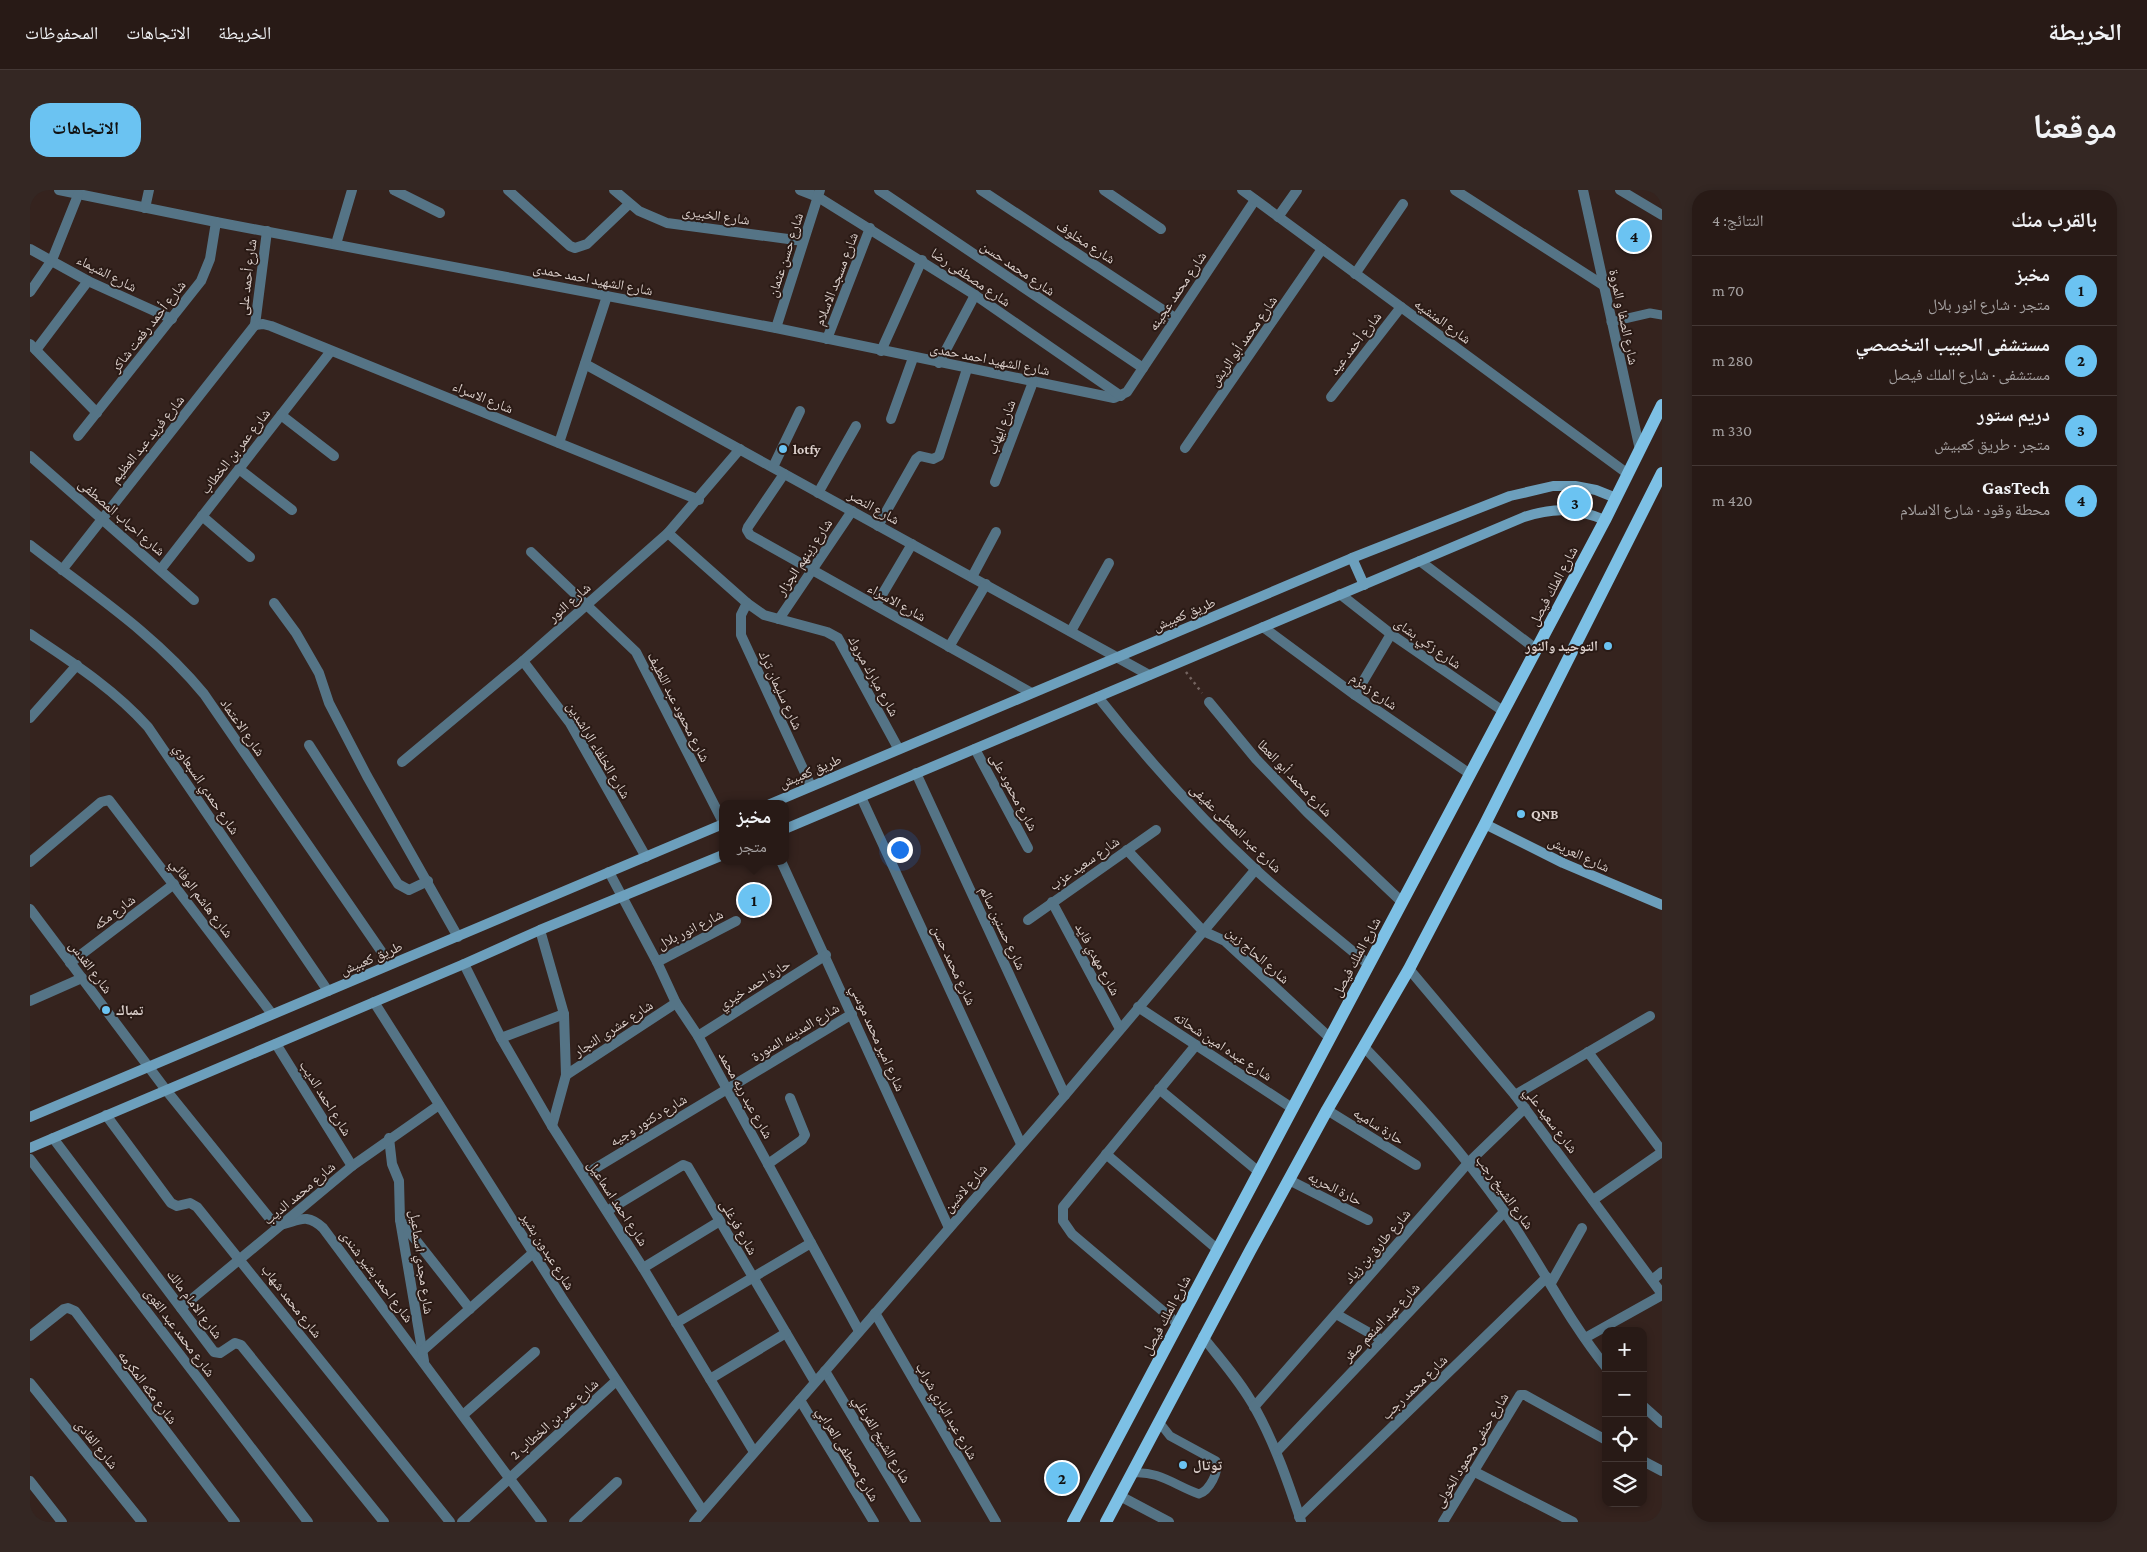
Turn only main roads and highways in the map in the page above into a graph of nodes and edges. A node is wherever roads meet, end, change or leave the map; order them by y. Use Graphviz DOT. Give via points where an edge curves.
graph roads {
  1 [pos="1662,405"];
  2 [pos="1662,473"];
  3 [pos="1073,1522"];
  4 [pos="1106,1522"];
  1 -- 3 [label="main road, شارع الملك فيصل" via="1605,520"];
  2 -- 4 [label="main road" via="1410,969 1327,1110"];
}
